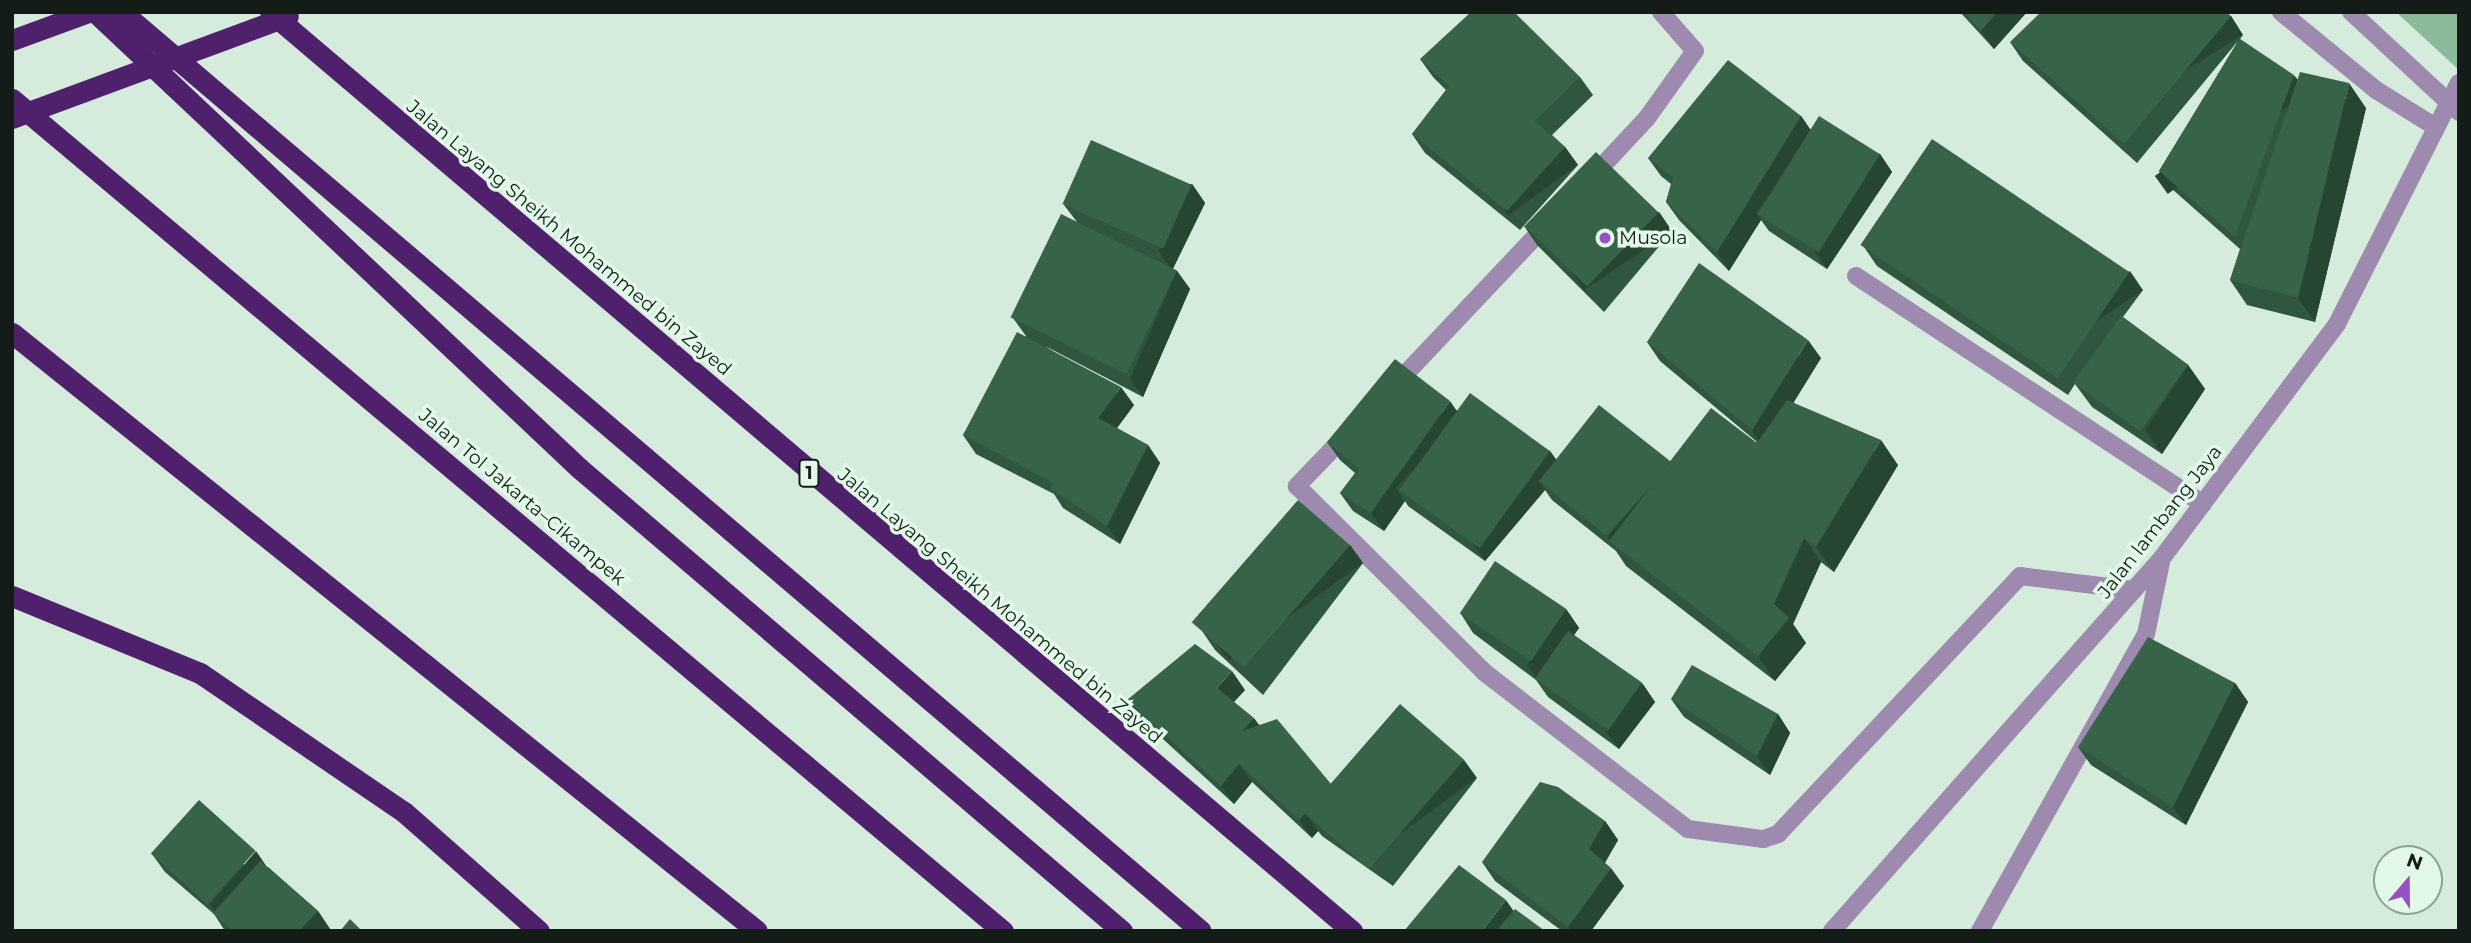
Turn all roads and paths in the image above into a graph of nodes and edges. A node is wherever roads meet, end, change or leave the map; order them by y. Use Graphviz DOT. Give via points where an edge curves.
graph roads {
  1 [pos="88,12"];
  2 [pos="95,12"];
  3 [pos="122,12"];
  4 [pos="270,12"];
  5 [pos="1661,12"];
  6 [pos="2281,12"];
  7 [pos="2351,12"];
  8 [pos="296,13"];
  9 [pos="12,40"];
  10 [pos="2454,96"];
  11 [pos="12,99"];
  12 [pos="12,118"];
  13 [pos="2434,127"];
  14 [pos="1580,190"];
  15 [pos="1561,210"];
  16 [pos="1856,276"];
  17 [pos="12,333"];
  18 [pos="1381,399"];
  19 [pos="1362,418"];
  20 [pos="2203,504"];
  21 [pos="2162,558"];
  22 [pos="2134,590"];
  23 [pos="12,596"];
  24 [pos="539,931"];
  25 [pos="757,931"];
  26 [pos="1003,931"];
  27 [pos="1122,931"];
  28 [pos="1201,931"];
  29 [pos="1352,931"];
  30 [pos="1832,931"];
  31 [pos="1980,931"];
  1 -- 9 [label="highway"];
  2 -- 27 [label="highway" via="579,468"];
  3 -- 28 [label="highway, bridge"];
  4 -- 29 [label="highway, Jalan Layang Sheikh Mohammed bin Zayed / 1, bridge"];
  5 -- 14 [label="street" via="1695,51 1647,118"];
  6 -- 13 [label="street" via="2376,90"];
  7 -- 10 [label="street"];
  8 -- 12 [label="highway, bridge"];
  10 -- 13 [label="street, Jalan lambang Jaya"];
  11 -- 26 [label="highway, Jalan Tol Jakarta–Cikampek"];
  13 -- 20 [label="street, Jalan lambang Jaya" via="2337,324"];
  15 -- 18 [label="street"];
  16 -- 20 [label="street"];
  17 -- 25 [label="highway"];
  19 -- 22 [label="street" via="1297,486 1483,672 1688,829 1763,839 1778,834 2020,576"];
  20 -- 21 [label="street, Jalan lambang Jaya"];
  21 -- 22 [label="street, Jalan lambang Jaya"];
  21 -- 31 [label="street" via="2146,634"];
  22 -- 30 [label="street, Jalan lambang Jaya"];
  23 -- 24 [label="highway" via="200,673 404,812"];
}
